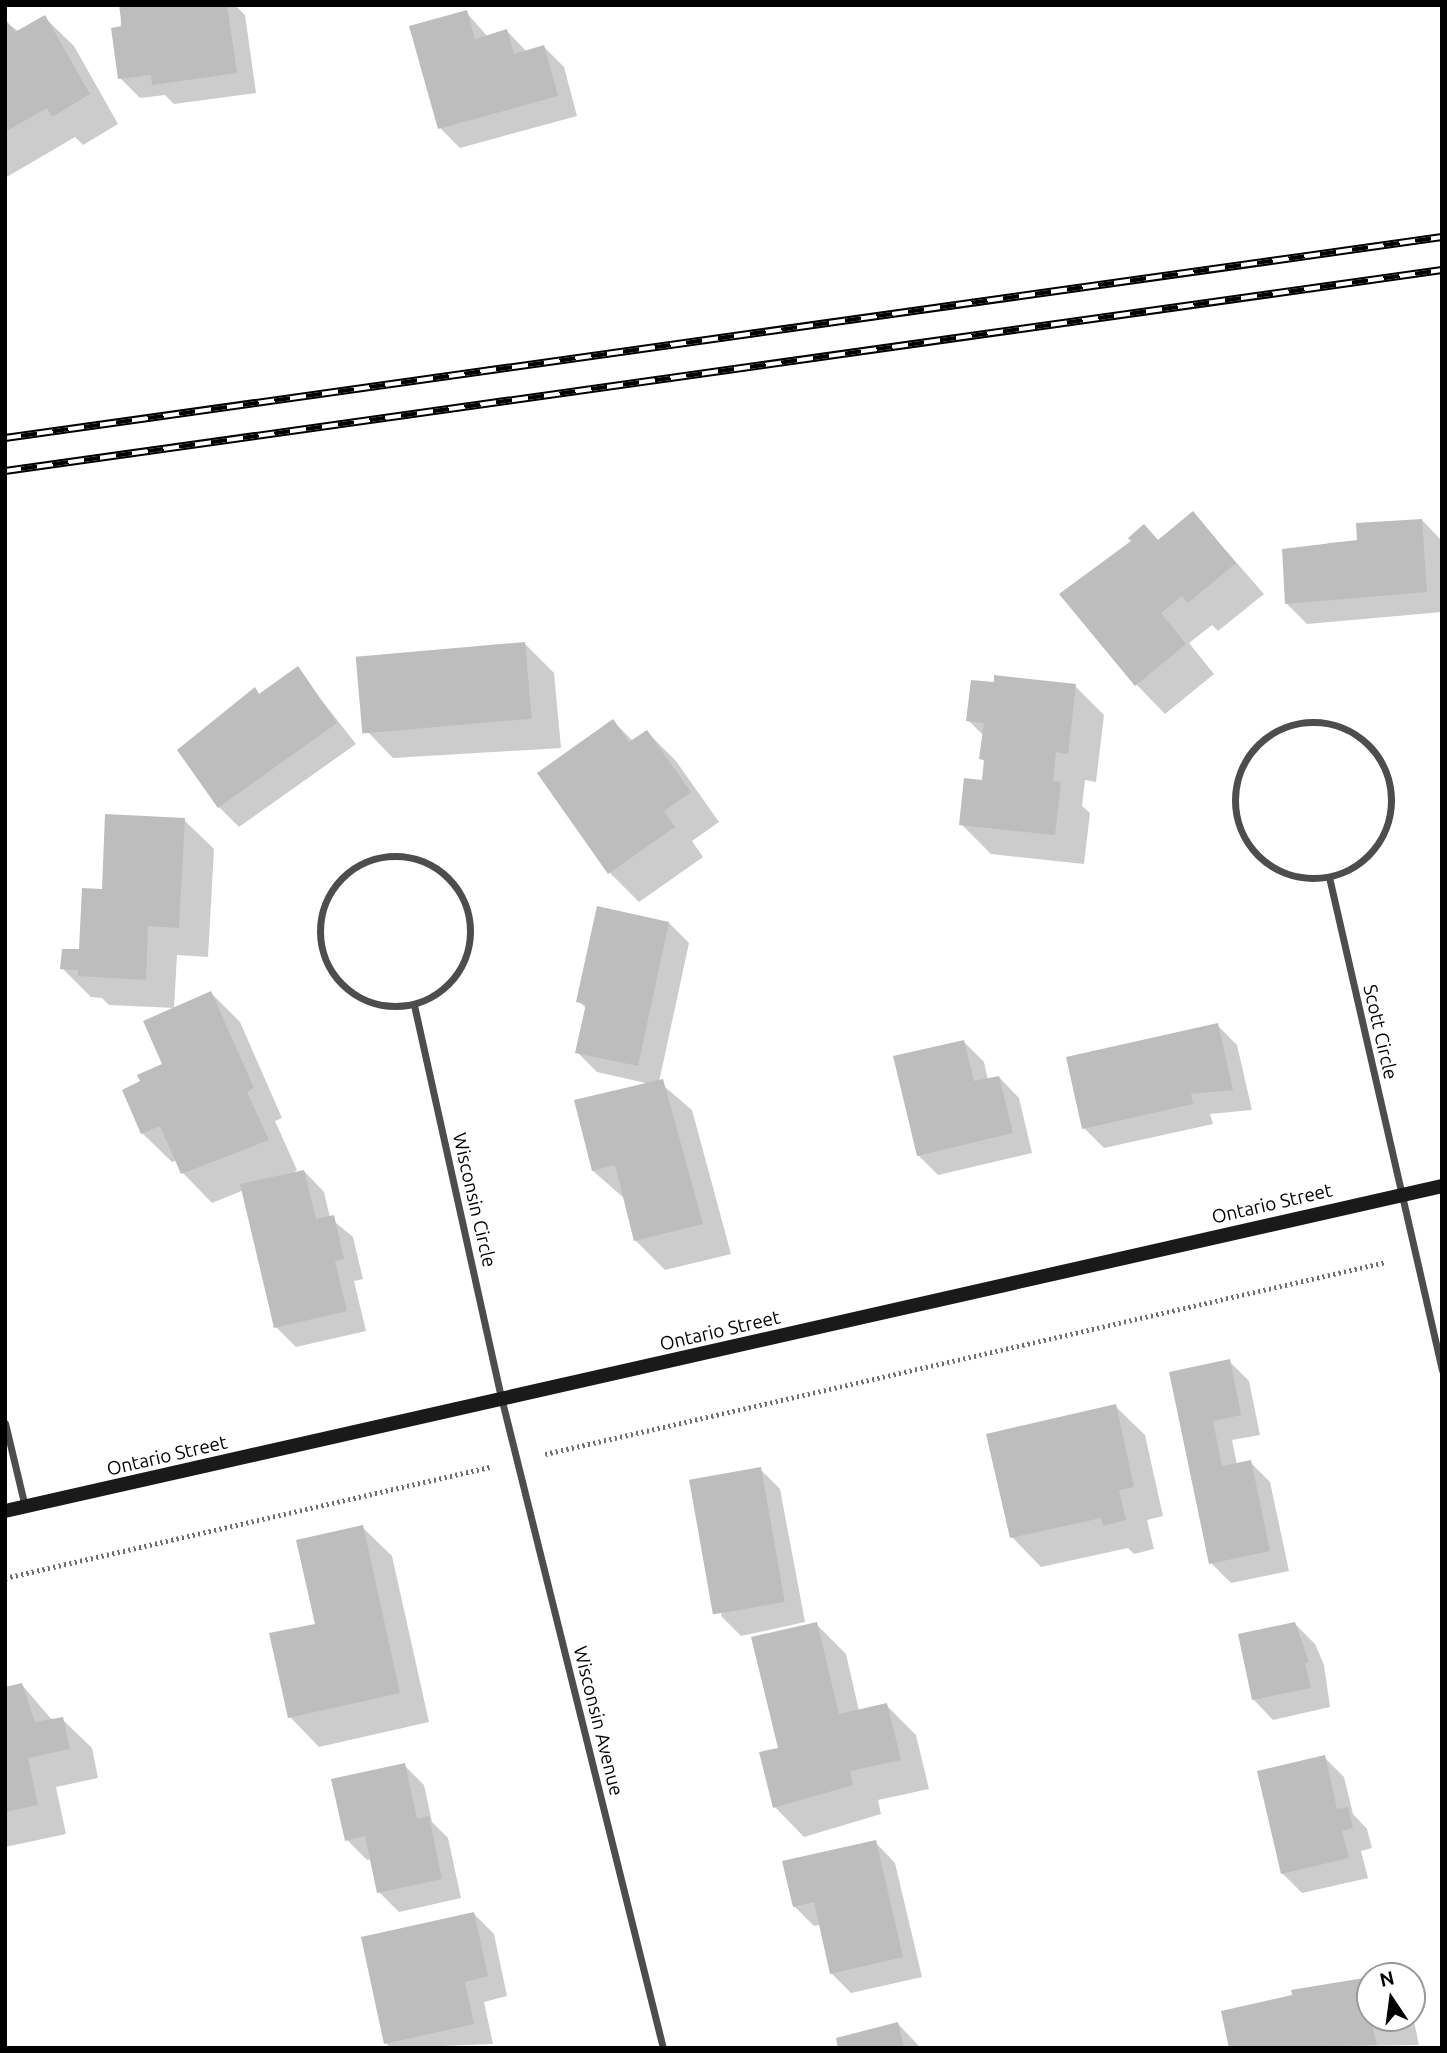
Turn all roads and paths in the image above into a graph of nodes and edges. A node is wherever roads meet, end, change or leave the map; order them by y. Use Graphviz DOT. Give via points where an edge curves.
graph roads {
  1 [pos="1329,877"];
  2 [pos="414,1005"];
  3 [pos="1442,1186"];
  4 [pos="1401,1195"];
  5 [pos="1359,1267"];
  6 [pos="1442,1370"];
  7 [pos="502,1401"];
  8 [pos="5,1423"];
  9 [pos="577,1446"];
  10 [pos="472,1471"];
  11 [pos="25,1507"];
  12 [pos="5,1511"];
  13 [pos="5,1578"];
  14 [pos="663,2048"];
  1 -- 1 [label="street" via="1285,874 1263,862 1247,843 1237,820 1234,796 1246,760 1272,734 1294,724 1322,721 1348,729 1370,745 1385,768 1392,793 1390,821 1378,845 1359,865"];
  1 -- 4 [label="street, Scott Circle"];
  2 -- 2 [label="street" via="388,1007 363,1000 342,985 323,952 321,914 332,889 350,870 373,859 397,855 420,859 442,871 469,910 472,935 467,958 436,996"];
  2 -- 7 [label="street, Wisconsin Circle"];
  3 -- 4 [label="main road, Ontario Street"];
  4 -- 6 [label="street, Scott Circle"];
  4 -- 7 [label="main road, Ontario Street"];
  5 -- 9 [label="path"];
  7 -- 11 [label="main road, Ontario Street"];
  7 -- 14 [label="street, Wisconsin Avenue"];
  8 -- 11 [label="street"];
  10 -- 13 [label="path"];
  11 -- 12 [label="main road, Ontario Street"];
}
